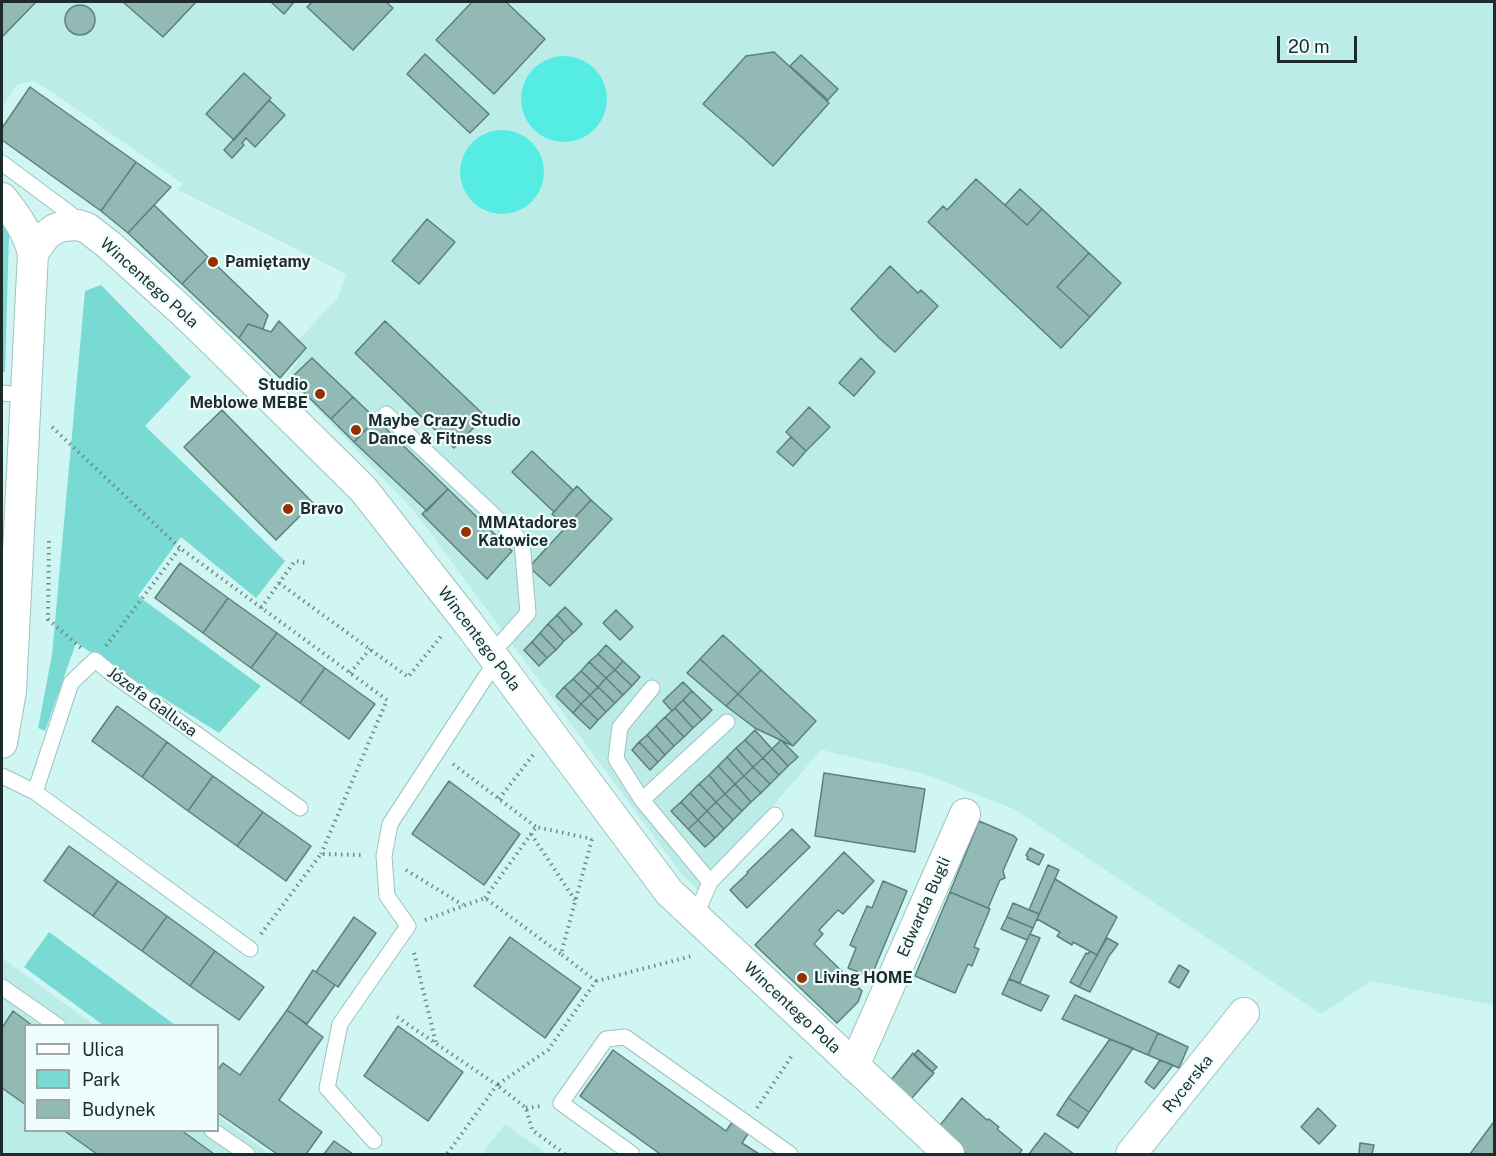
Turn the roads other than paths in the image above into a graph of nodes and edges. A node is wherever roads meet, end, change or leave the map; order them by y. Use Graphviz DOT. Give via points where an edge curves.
graph roads {
  1 [pos="2,163"];
  2 [pos="2,198"];
  3 [pos="87,228"];
  4 [pos="33,253"];
  5 [pos="14,394"];
  6 [pos="386,414"];
  7 [pos="492,656"];
  8 [pos="652,688"];
  9 [pos="727,722"];
  10 [pos="2,743"];
  11 [pos="2,776"];
  12 [pos="35,792"];
  13 [pos="642,800"];
  14 [pos="300,808"];
  15 [pos="965,814"];
  16 [pos="775,815"];
  17 [pos="710,882"];
  18 [pos="694,915"];
  19 [pos="250,949"];
  20 [pos="2,987"];
  21 [pos="1244,1013"];
  22 [pos="55,1024"];
  23 [pos="854,1066"];
  24 [pos="213,1132"];
  25 [pos="374,1141"];
  26 [pos="943,1152"];
  27 [pos="247,1155"];
  28 [pos="632,1155"];
  29 [pos="790,1155"];
  30 [pos="1131,1155"];
  1 -- 3 [label="lane"];
  2 -- 4 [label="street" via="15,214"];
  3 -- 4 [label="street, Wincentego Pola" via="78,225 55,229"];
  3 -- 7 [label="street, Wincentego Pola" via="181,310 363,489"];
  4 -- 5 [label="street"];
  5 -- 10 [label="street" via="11,691"];
  6 -- 7 [label="lane" via="522,542 528,613"];
  7 -- 18 [label="street, Wincentego Pola" via="669,892"];
  7 -- 25 [label="lane" via="390,824 384,856 387,896 408,926 340,1024 327,1088"];
  8 -- 13 [label="lane" via="620,727 616,759"];
  9 -- 13 [label="lane"];
  11 -- 12 [label="lane"];
  12 -- 14 [label="lane, Józefa Gallusa" via="71,683 95,660"];
  12 -- 19 [label="lane"];
  13 -- 17 [label="lane"];
  15 -- 23 [label="street, Edwarda Bugli"];
  16 -- 17 [label="lane"];
  17 -- 18 [label="lane"];
  18 -- 23 [label="street, Wincentego Pola"];
  20 -- 22 [label="lane"];
  21 -- 30 [label="street, Rycerska"];
  23 -- 26 [label="street, Wincentego Pola"];
  24 -- 27 [label="lane"];
  28 -- 29 [label="lane" via="561,1103 606,1039 625,1037"];
}
